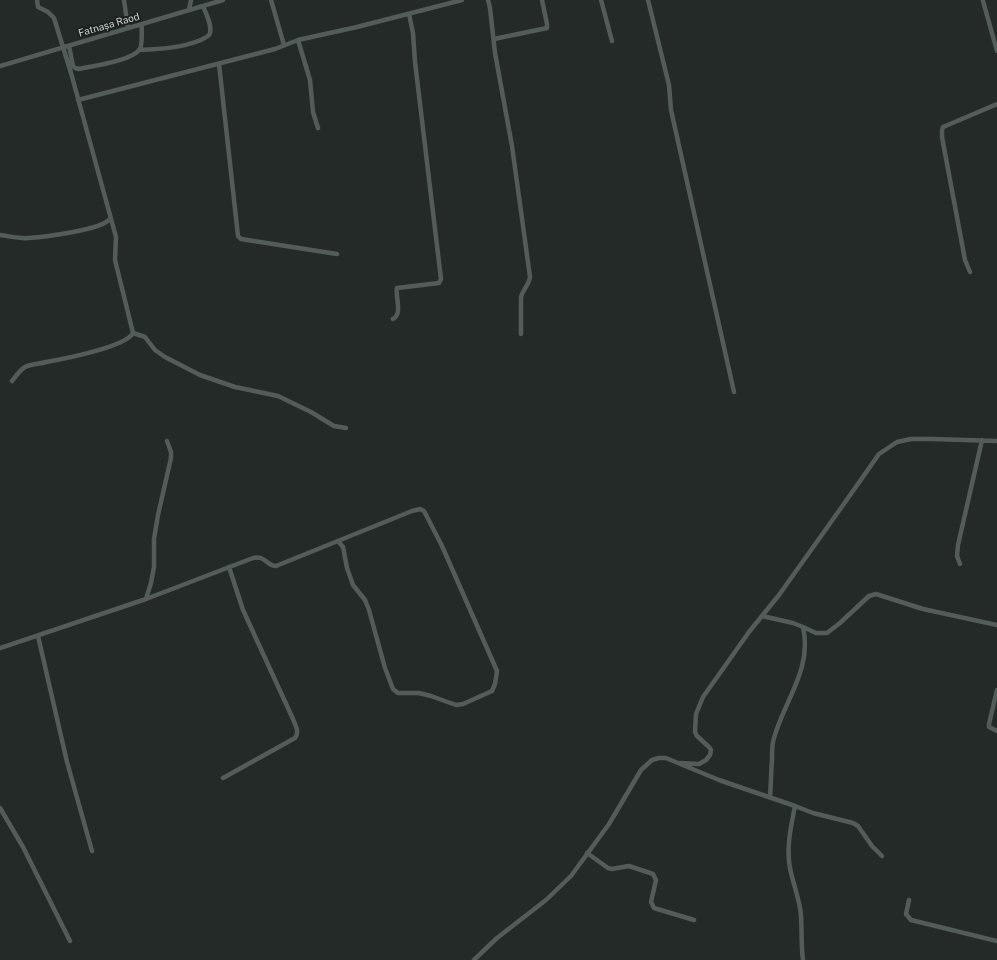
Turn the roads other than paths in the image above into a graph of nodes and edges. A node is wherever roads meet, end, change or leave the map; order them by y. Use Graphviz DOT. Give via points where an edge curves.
graph roads {
  1 [pos="37,0"];
  2 [pos="124,0"];
  3 [pos="191,0"];
  4 [pos="223,0"];
  5 [pos="271,0"];
  6 [pos="462,0"];
  7 [pos="488,0"];
  8 [pos="542,0"];
  9 [pos="601,0"];
  10 [pos="648,0"];
  11 [pos="983,0"];
  12 [pos="202,6"];
  13 [pos="189,10"];
  14 [pos="409,14"];
  15 [pos="142,24"];
  16 [pos="128,28"];
  17 [pos="494,38"];
  18 [pos="298,40"];
  19 [pos="612,41"];
  20 [pos="284,45"];
  21 [pos="69,46"];
  22 [pos="63,47"];
  23 [pos="139,50"];
  24 [pos="997,51"];
  25 [pos="219,64"];
  26 [pos="0,66"];
  27 [pos="78,100"];
  28 [pos="997,104"];
  29 [pos="318,128"];
  30 [pos="110,220"];
  31 [pos="0,235"];
  32 [pos="337,254"];
  33 [pos="970,272"];
  34 [pos="393,320"];
  35 [pos="133,333"];
  36 [pos="522,334"];
  37 [pos="12,381"];
  38 [pos="734,392"];
  39 [pos="346,428"];
  40 [pos="982,440"];
  41 [pos="167,441"];
  42 [pos="997,441"];
  43 [pos="338,542"];
  44 [pos="960,564"];
  45 [pos="229,567"];
  46 [pos="146,599"];
  47 [pos="762,616"];
  48 [pos="997,625"];
  49 [pos="803,627"];
  50 [pos="38,636"];
  51 [pos="0,648"];
  52 [pos="997,690"];
  53 [pos="997,731"];
  54 [pos="678,763"];
  55 [pos="223,778"];
  56 [pos="770,797"];
  57 [pos="795,806"];
  58 [pos="0,808"];
  59 [pos="92,851"];
  60 [pos="587,854"];
  61 [pos="882,856"];
  62 [pos="909,900"];
  63 [pos="694,920"];
  64 [pos="70,941"];
  65 [pos="997,942"];
  66 [pos="474,960"];
  67 [pos="803,960"];
  1 -- 22 [label="street" via="38,7 54,18"];
  2 -- 16 [label="street"];
  3 -- 13 [label="street"];
  4 -- 12 [label="street, Fatnaṣa Raod"];
  5 -- 20 [label="street"];
  6 -- 14 [label="street"];
  7 -- 17 [label="street"];
  8 -- 17 [label="street" via="547,28"];
  9 -- 19 [label="street"];
  10 -- 38 [label="street" via="669,85 671,110"];
  11 -- 24 [label="street"];
  12 -- 13 [label="street, Fatnaṣa Raod"];
  12 -- 23 [label="street" via="210,26 208,36 191,44"];
  13 -- 15 [label="street, Fatnaṣa Raod"];
  14 -- 18 [label="street"];
  14 -- 34 [label="street" via="441,279 439,283 397,288 398,313"];
  15 -- 16 [label="street, Fatnaṣa Raod"];
  15 -- 23 [label="street"];
  16 -- 21 [label="street, Fatnaṣa Raod"];
  17 -- 36 [label="street" via="530,277 521,297"];
  18 -- 20 [label="street"];
  18 -- 29 [label="street" via="310,80"];
  20 -- 25 [label="street"];
  21 -- 22 [label="street, Fatnaṣa Raod"];
  21 -- 23 [label="street" via="73,66 79,69 128,58"];
  22 -- 26 [label="street, Fatnaṣa Raod"];
  22 -- 27 [label="street"];
  25 -- 27 [label="street"];
  25 -- 32 [label="street" via="238,236 241,239"];
  27 -- 30 [label="street"];
  28 -- 33 [label="street" via="949,124 942,130 965,260"];
  30 -- 31 [label="street" via="100,226 27,238"];
  30 -- 35 [label="street" via="116,237 115,260"];
  35 -- 37 [label="street" via="126,340 111,346 24,368"];
  35 -- 39 [label="street" via="145,337 155,350 165,357 200,375 236,387 278,396 334,426"];
  40 -- 42 [label="street"];
  40 -- 44 [label="street" via="958,545 957,556"];
  40 -- 47 [label="street" via="911,439 897,442 879,454"];
  41 -- 46 [label="street" via="171,458 158,515 154,539 154,568"];
  43 -- 43 [label="street" via="343,547 353,585 365,600 369,610 393,689 398,693 419,693 456,705 494,689 497,671 442,546 423,510 412,511"];
  43 -- 45 [label="street" via="276,566 256,557"];
  45 -- 46 [label="street"];
  45 -- 55 [label="street" via="243,610 298,731 295,738"];
  46 -- 50 [label="street"];
  47 -- 49 [label="street"];
  47 -- 54 [label="street" via="698,706 695,732 711,750 710,756 699,764"];
  48 -- 49 [label="street" via="923,609 876,594 869,596 827,633 818,634"];
  49 -- 56 [label="street" via="805,645 801,669 773,741"];
  50 -- 51 [label="street"];
  50 -- 59 [label="street" via="67,762"];
  52 -- 53 [label="street" via="989,724"];
  54 -- 56 [label="street"];
  54 -- 60 [label="street" via="659,758 646,764"];
  56 -- 57 [label="street"];
  57 -- 61 [label="street" via="853,823"];
  57 -- 67 [label="street" via="788,854 800,911"];
  58 -- 64 [label="street" via="23,847"];
  60 -- 63 [label="street" via="608,868 629,866 653,874 656,880 651,902 654,908"];
  60 -- 66 [label="street" via="571,876 546,900 497,938"];
  62 -- 65 [label="street" via="906,914 911,920"];
}
